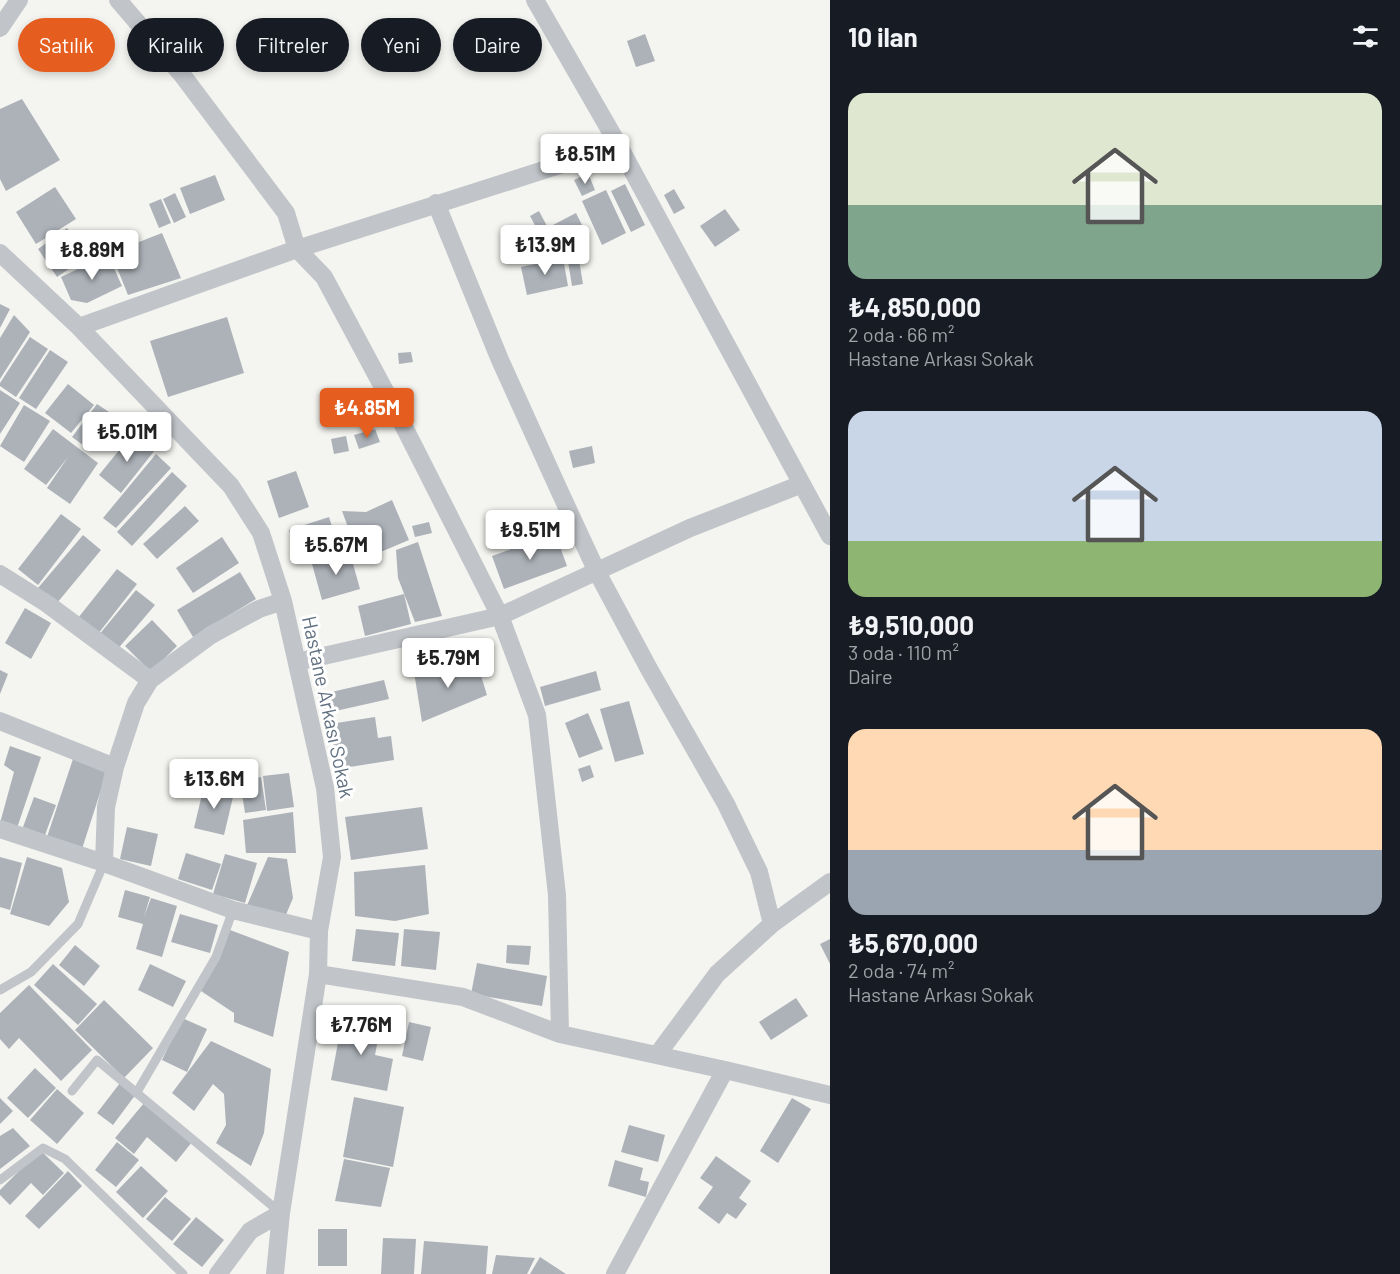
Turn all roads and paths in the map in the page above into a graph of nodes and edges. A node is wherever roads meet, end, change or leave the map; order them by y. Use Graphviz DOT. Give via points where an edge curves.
graph roads {
  1 [pos="19,0"];
  2 [pos="118,0"];
  3 [pos="535,0"];
  4 [pos="0,28"];
  5 [pos="619,146"];
  6 [pos="436,203"];
  7 [pos="297,249"];
  8 [pos="0,253"];
  9 [pos="79,327"];
  10 [pos="802,484"];
  11 [pos="830,536"];
  12 [pos="597,572"];
  13 [pos="0,574"];
  14 [pos="283,601"];
  15 [pos="500,616"];
  16 [pos="297,662"];
  17 [pos="150,680"];
  18 [pos="0,721"];
  19 [pos="116,767"];
  20 [pos="0,829"];
  21 [pos="104,862"];
  22 [pos="830,882"];
  23 [pos="233,910"];
  24 [pos="772,924"];
  25 [pos="319,931"];
  26 [pos="318,974"];
  27 [pos="0,990"];
  28 [pos="560,1034"];
  29 [pos="657,1055"];
  30 [pos="725,1070"];
  31 [pos="72,1090"];
  32 [pos="137,1092"];
  33 [pos="830,1095"];
  34 [pos="0,1180"];
  35 [pos="281,1213"];
  36 [pos="183,1274"];
  37 [pos="218,1274"];
  38 [pos="275,1274"];
  39 [pos="615,1274"];
  1 -- 4 [label="street"];
  2 -- 7 [label="street" via="183,76 286,213"];
  3 -- 5 [label="street"];
  5 -- 6 [label="street"];
  5 -- 10 [label="street"];
  6 -- 7 [label="street"];
  6 -- 12 [label="street" via="500,360"];
  7 -- 9 [label="street"];
  7 -- 15 [label="street" via="324,277"];
  8 -- 9 [label="street, Hastane Arkası Sokak"];
  9 -- 14 [label="street, Hastane Arkası Sokak" via="231,486 261,533"];
  10 -- 11 [label="street"];
  10 -- 12 [label="street" via="690,528"];
  12 -- 15 [label="street"];
  12 -- 24 [label="street" via="726,804 759,872"];
  13 -- 17 [label="street"];
  14 -- 16 [label="street, Hastane Arkası Sokak"];
  14 -- 17 [label="street" via="210,634"];
  15 -- 16 [label="street"];
  15 -- 28 [label="street" via="537,716 557,896"];
  16 -- 25 [label="street, Hastane Arkası Sokak" via="325,788 332,857"];
  17 -- 19 [label="street" via="136,704"];
  18 -- 19 [label="street"];
  19 -- 21 [label="street" via="106,807"];
  20 -- 21 [label="street"];
  21 -- 23 [label="street"];
  21 -- 27 [label="lane" via="78,924 31,972"];
  22 -- 24 [label="street"];
  23 -- 25 [label="street"];
  23 -- 32 [label="lane" via="216,957"];
  24 -- 29 [label="street" via="717,974"];
  25 -- 26 [label="street, Hastane Arkası Sokak"];
  26 -- 28 [label="street" via="463,997"];
  26 -- 35 [label="street, Hastane Arkası Sokak"];
  28 -- 29 [label="street"];
  29 -- 30 [label="street"];
  30 -- 33 [label="street"];
  30 -- 39 [label="street"];
  31 -- 32 [label="lane" via="97,1060"];
  32 -- 35 [label="lane"];
  34 -- 36 [label="lane" via="43,1148 65,1159"];
  35 -- 37 [label="street" via="250,1231"];
  35 -- 38 [label="street, Hastane Arkası Sokak"];
}
